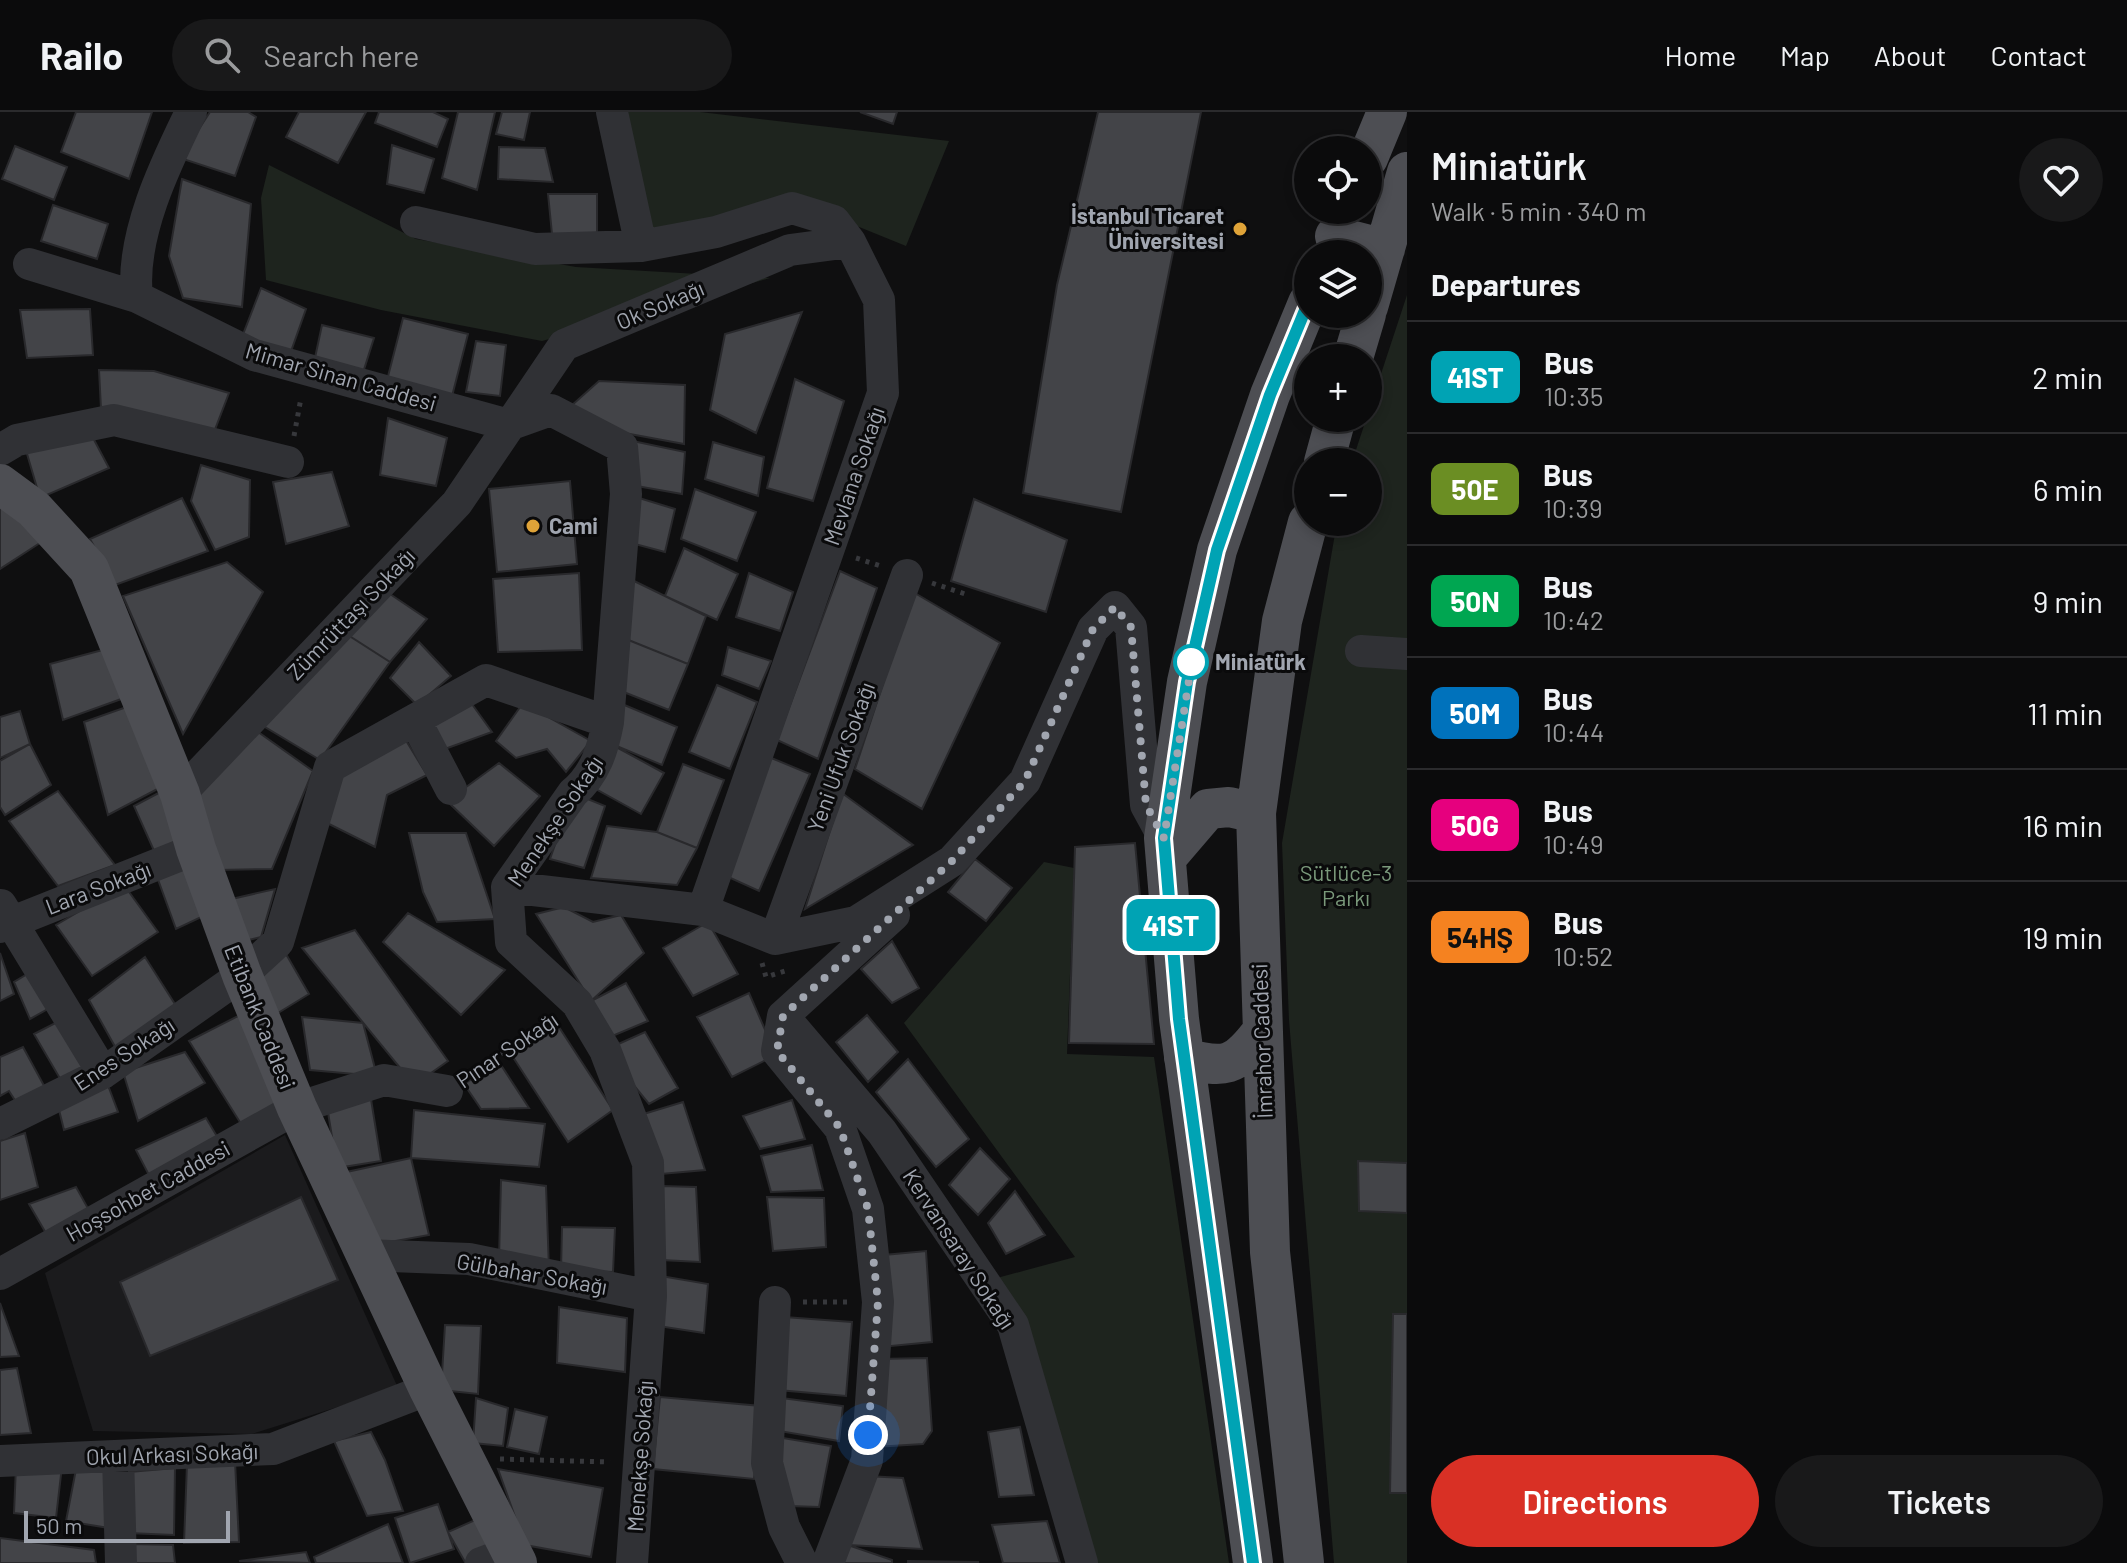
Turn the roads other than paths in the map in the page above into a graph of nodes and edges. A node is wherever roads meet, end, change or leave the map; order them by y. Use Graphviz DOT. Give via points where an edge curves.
graph roads {
  1 [pos="191,112"];
  2 [pos="612,112"];
  3 [pos="1387,112"];
  4 [pos="1377,136"];
  5 [pos="1407,172"];
  6 [pos="416,222"];
  7 [pos="1337,233"];
  8 [pos="850,242"];
  9 [pos="641,246"];
  10 [pos="1385,249"];
  11 [pos="1382,259"];
  12 [pos="29,264"];
  13 [pos="137,297"];
  14 [pos="1298,328"];
  15 [pos="509,425"];
  16 [pos="0,450"];
  17 [pos="288,462"];
  18 [pos="0,484"];
  19 [pos="1304,536"];
  20 [pos="907,575"];
  21 [pos="1361,651"];
  22 [pos="1407,654"];
  23 [pos="415,720"];
  24 [pos="608,722"];
  25 [pos="451,789"];
  26 [pos="180,794"];
  27 [pos="1256,813"];
  28 [pos="1165,848"];
  29 [pos="196,849"];
  30 [pos="952,861"];
  31 [pos="507,887"];
  32 [pos="703,910"];
  33 [pos="3,918"];
  34 [pos="775,939"];
  35 [pos="242,975"];
  36 [pos="783,1016"];
  37 [pos="1261,1033"];
  38 [pos="1184,1058"];
  39 [pos="103,1073"];
  40 [pos="447,1091"];
  41 [pos="297,1108"];
  42 [pos="0,1124"];
  43 [pos="365,1255"];
  44 [pos="0,1274"];
  45 [pos="651,1296"];
  46 [pos="775,1302"];
  47 [pos="429,1389"];
  48 [pos="118,1456"];
  49 [pos="0,1461"];
  50 [pos="503,1559"];
  51 [pos="121,1563"];
  52 [pos="632,1563"];
  53 [pos="802,1563"];
  54 [pos="828,1563"];
  55 [pos="1082,1563"];
  56 [pos="1253,1563"];
  57 [pos="1304,1563"];
  1 -- 13 [label="street" via="164,167 134,269"];
  2 -- 9 [label="street"];
  3 -- 4 [label="main road"];
  5 -- 10 [label="main road"];
  6 -- 9 [label="street, Mevlana Sokağı" via="535,249"];
  7 -- 10 [label="main road"];
  8 -- 9 [label="street, Mevlana Sokağı" via="834,221 792,208 716,232"];
  8 -- 15 [label="street, Ok Sokağı" via="790,250 564,345"];
  8 -- 32 [label="street, Mevlana Sokağı" via="879,300 883,393"];
  10 -- 11 [label="main road"];
  12 -- 13 [label="street, Mimar Sinan Caddesi"];
  13 -- 15 [label="street, Mimar Sinan Caddesi" via="254,355"];
  14 -- 28 [label="main road" via="1217,550 1187,682"];
  15 -- 24 [label="street, Menekşe Sokağı" via="551,410 622,447 626,494"];
  15 -- 26 [label="street, Zümrüttaşı Sokağı" via="457,503"];
  16 -- 17 [label="street" via="17,440 114,420"];
  18 -- 26 [label="main road, Etibank Caddesi" via="34,509 89,569"];
  19 -- 27 [label="main road, İmrahor Caddesi" via="1282,621"];
  20 -- 34 [label="street, Yeni Ufuk Sokağı"];
  21 -- 22 [label="street"];
  23 -- 24 [label="street, Enes Sokağı" via="486,680"];
  23 -- 25 [label="street"];
  23 -- 35 [label="street, Enes Sokağı" via="330,767 278,942"];
  24 -- 31 [label="street, Menekşe Sokağı" via="603,749 585,783"];
  26 -- 29 [label="main road, Etibank Caddesi"];
  27 -- 28 [label="main road" via="1208,809"];
  27 -- 37 [label="main road, İmrahor Caddesi"];
  28 -- 30 [label="street" via="1146,805 1131,627 1115,607 1093,629 1025,781"];
  28 -- 38 [label="main road"];
  29 -- 33 [label="street, Lara Sokağı"];
  29 -- 35 [label="main road, Etibank Caddesi"];
  30 -- 34 [label="street" via="856,922"];
  30 -- 36 [label="street"];
  31 -- 32 [label="street"];
  31 -- 45 [label="street, Menekşe Sokağı" via="511,942 577,1003 605,1050 648,1163"];
  32 -- 34 [label="street"];
  33 -- 39 [label="street"];
  35 -- 39 [label="street, Enes Sokağı"];
  35 -- 41 [label="main road, Etibank Caddesi"];
  36 -- 54 [label="street" via="777,1051 840,1128 868,1209 878,1302 867,1460"];
  36 -- 55 [label="street, Kervansaray Sokağı" via="882,1132 1013,1325"];
  37 -- 38 [label="main road" via="1242,1058 1216,1066"];
  37 -- 57 [label="main road, İmrahor Caddesi" via="1270,1252"];
  38 -- 56 [label="main road"];
  39 -- 42 [label="street, Enes Sokağı"];
  40 -- 41 [label="street, Pınar Sokağı" via="384,1080"];
  41 -- 43 [label="main road, Etibank Caddesi"];
  41 -- 44 [label="street, Hoşsohbet Caddesi"];
  43 -- 45 [label="street, Gülbahar Sokağı" via="469,1259"];
  43 -- 47 [label="main road, Etibank Caddesi"];
  45 -- 52 [label="street, Menekşe Sokağı"];
  46 -- 53 [label="street" via="767,1463 784,1527"];
  47 -- 48 [label="street, Okul Arkası Sokağı" via="273,1449"];
  47 -- 50 [label="main road, Etibank Caddesi" via="463,1457"];
  48 -- 49 [label="street, Okul Arkası Sokağı"];
  48 -- 51 [label="street"];
}
